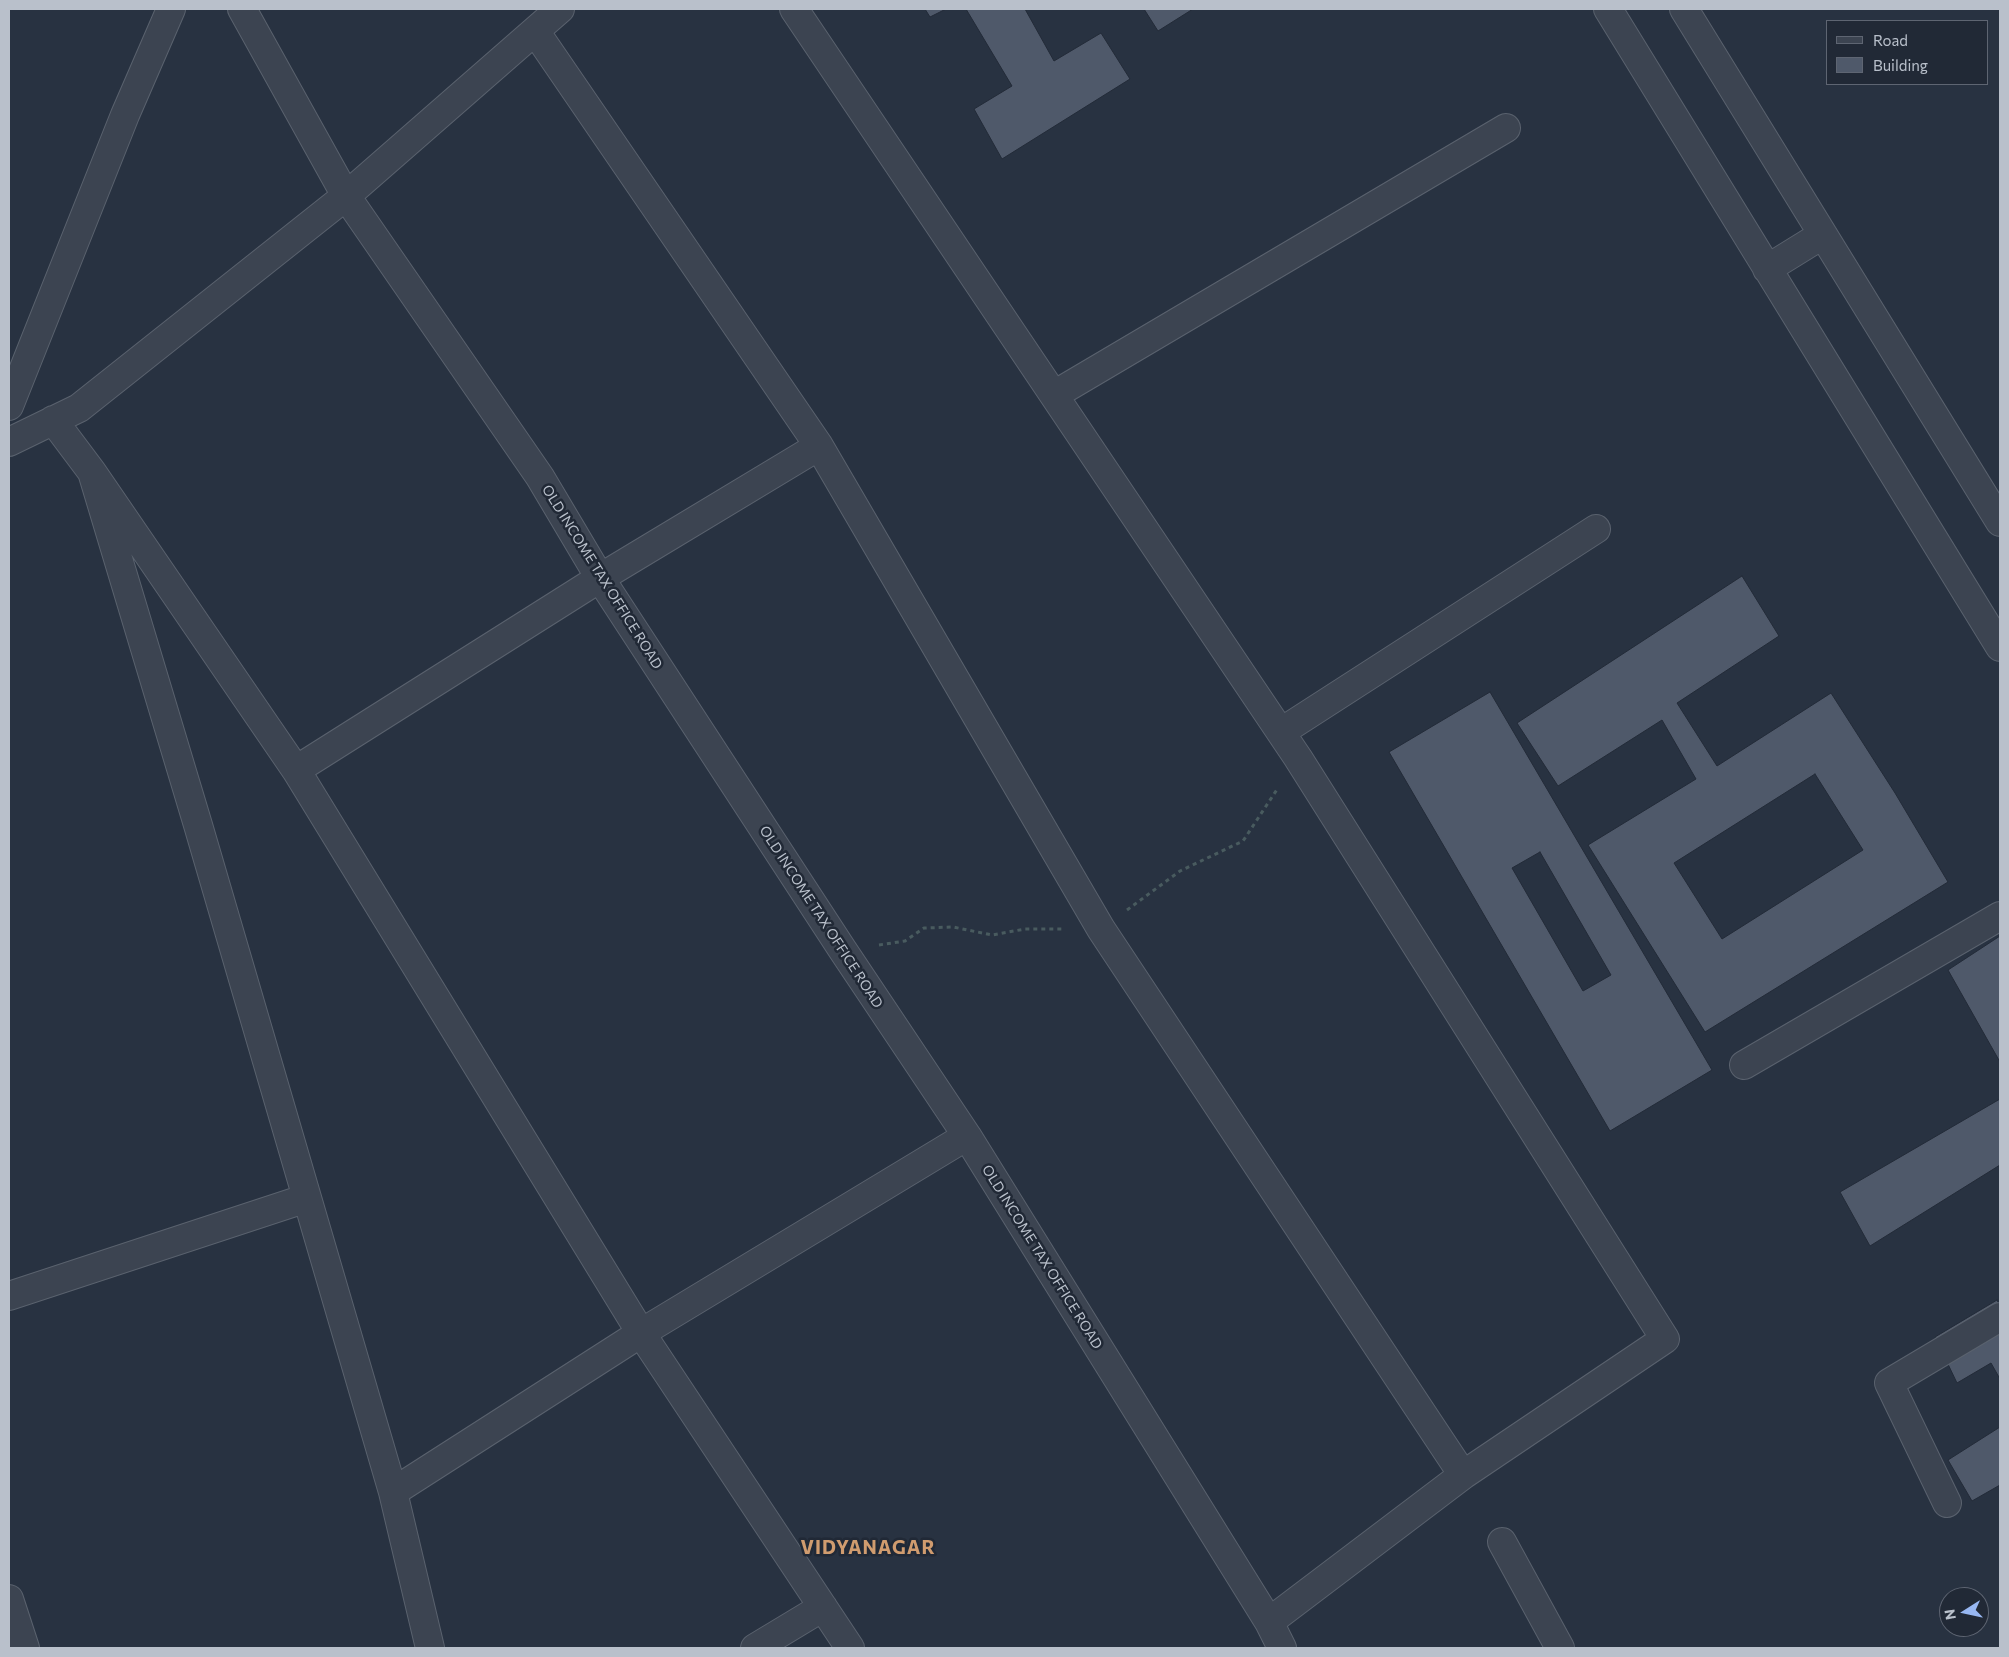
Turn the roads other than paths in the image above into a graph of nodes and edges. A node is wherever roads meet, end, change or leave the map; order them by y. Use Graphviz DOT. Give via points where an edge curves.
graph roads {
  1 [pos="171,9"];
  2 [pos="242,9"];
  3 [pos="560,9"];
  4 [pos="794,9"];
  5 [pos="1608,9"];
  6 [pos="1684,9"];
  7 [pos="535,31"];
  8 [pos="1506,128"];
  9 [pos="346,196"];
  10 [pos="1822,235"];
  11 [pos="1767,268"];
  12 [pos="1054,395"];
  13 [pos="9,406"];
  14 [pos="53,420"];
  15 [pos="9,442"];
  16 [pos="819,446"];
  17 [pos="92,472"];
  18 [pos="2000,522"];
  19 [pos="1596,530"];
  20 [pos="600,578"];
  21 [pos="2000,647"];
  22 [pos="1281,732"];
  23 [pos="296,770"];
  24 [pos="2000,916"];
  25 [pos="1744,1065"];
  26 [pos="966,1136"];
  27 [pos="307,1198"];
  28 [pos="9,1296"];
  29 [pos="2000,1317"];
  30 [pos="642,1333"];
  31 [pos="1463,1475"];
  32 [pos="393,1492"];
  33 [pos="1947,1503"];
  34 [pos="1502,1542"];
  35 [pos="9,1599"];
  36 [pos="823,1607"];
  37 [pos="1269,1622"];
  38 [pos="25,1648"];
  39 [pos="430,1648"];
  40 [pos="755,1648"];
  41 [pos="850,1648"];
  42 [pos="1282,1648"];
  43 [pos="1560,1648"];
  1 -- 13 [label="street" via="125,115"];
  2 -- 9 [label="street, OLD INCOME TAX OFFICE ROAD"];
  3 -- 7 [label="street"];
  4 -- 12 [label="street"];
  5 -- 11 [label="street"];
  6 -- 10 [label="street"];
  7 -- 9 [label="street"];
  7 -- 16 [label="street"];
  8 -- 12 [label="street"];
  9 -- 14 [label="street" via="79,408"];
  9 -- 20 [label="street, OLD INCOME TAX OFFICE ROAD" via="540,477"];
  10 -- 11 [label="street"];
  10 -- 18 [label="street"];
  11 -- 21 [label="street"];
  12 -- 22 [label="street"];
  14 -- 15 [label="street"];
  14 -- 17 [label="street"];
  16 -- 20 [label="street"];
  16 -- 31 [label="street" via="1102,929"];
  17 -- 23 [label="street"];
  17 -- 27 [label="street"];
  19 -- 22 [label="street"];
  20 -- 23 [label="street"];
  20 -- 26 [label="street, OLD INCOME TAX OFFICE ROAD"];
  22 -- 31 [label="street" via="1665,1339"];
  23 -- 30 [label="street"];
  24 -- 25 [label="street"];
  26 -- 30 [label="street"];
  26 -- 37 [label="street, OLD INCOME TAX OFFICE ROAD"];
  27 -- 28 [label="street"];
  27 -- 32 [label="street"];
  29 -- 33 [label="street" via="1890,1383"];
  30 -- 32 [label="street"];
  30 -- 36 [label="street"];
  31 -- 37 [label="street"];
  32 -- 39 [label="street"];
  34 -- 43 [label="street"];
  35 -- 38 [label="street"];
  36 -- 40 [label="street"];
  36 -- 41 [label="street"];
  37 -- 42 [label="street, OLD INCOME TAX OFFICE ROAD"];
}
